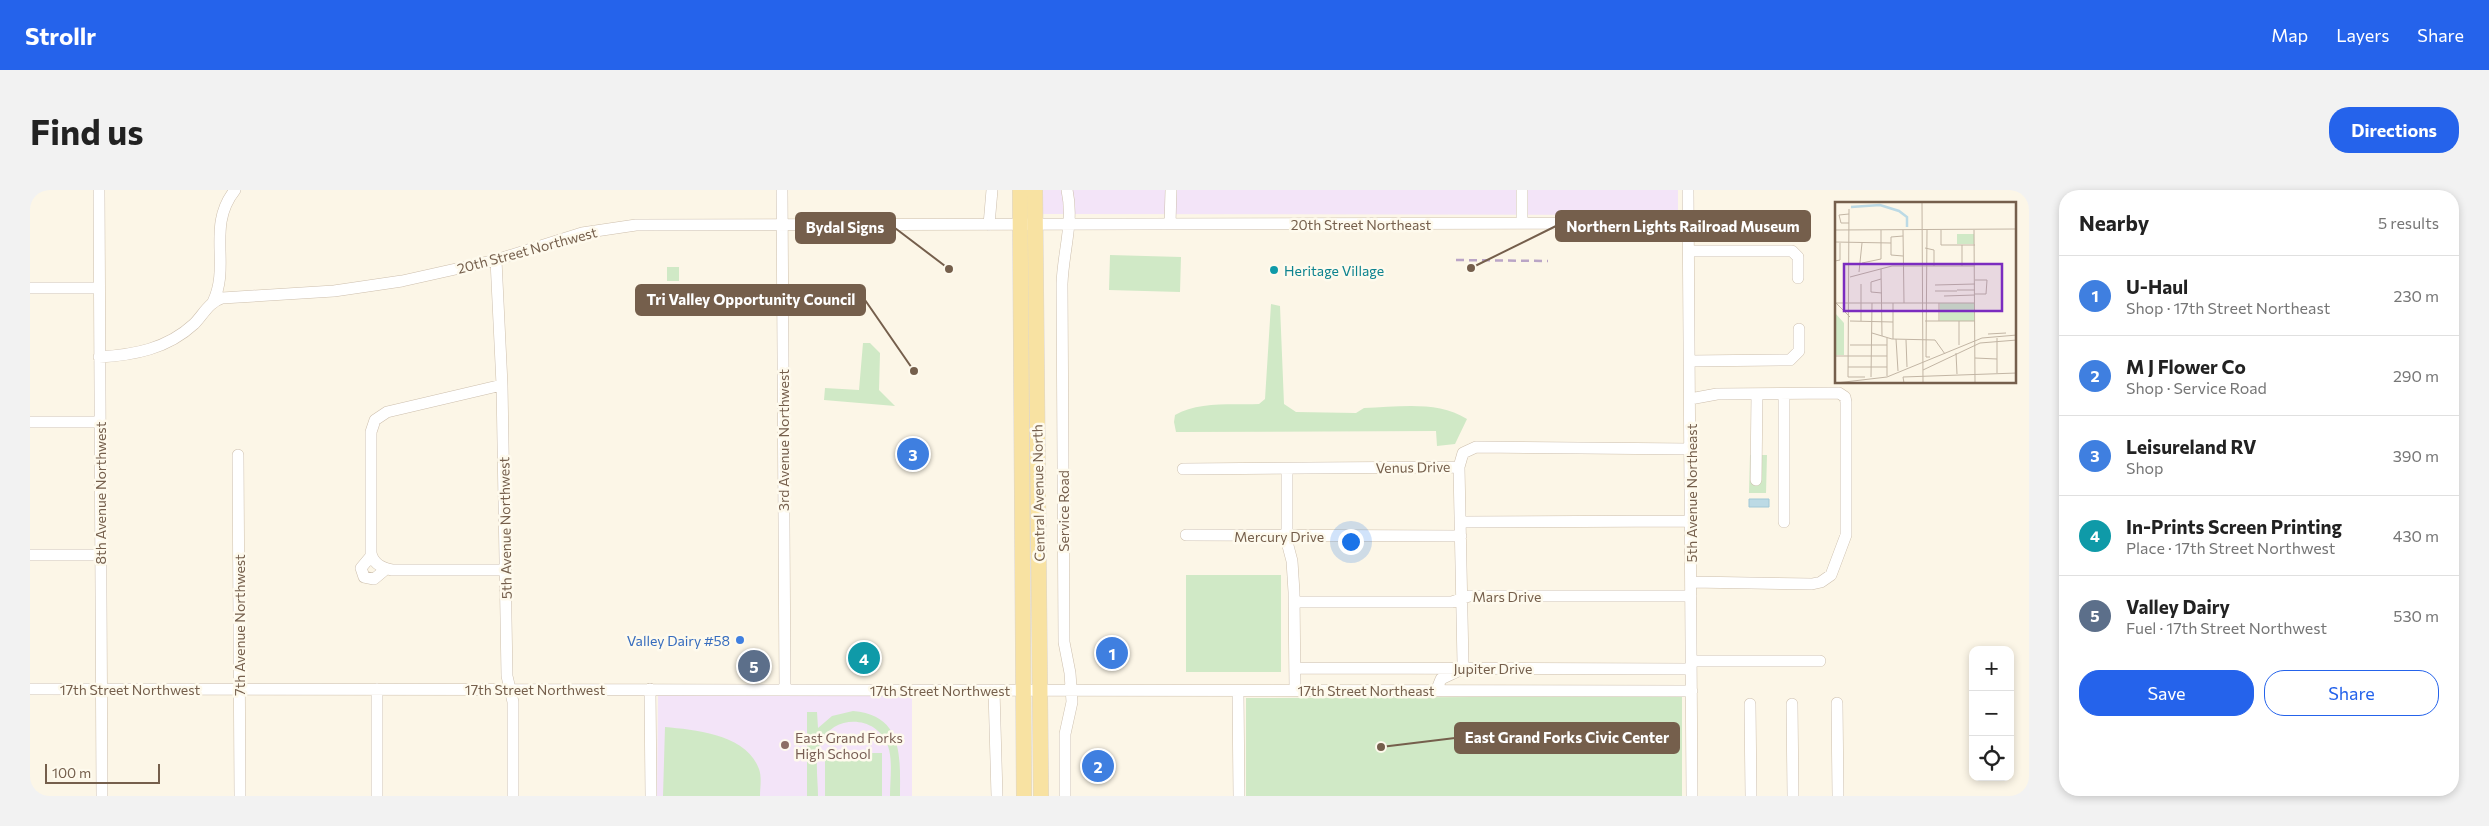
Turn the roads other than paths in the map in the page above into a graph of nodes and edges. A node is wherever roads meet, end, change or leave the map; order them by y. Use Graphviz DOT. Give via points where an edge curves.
graph roads {
  1 [pos="99,190"];
  2 [pos="235,190"];
  3 [pos="782,190"];
  4 [pos="992,190"];
  5 [pos="1020,190"];
  6 [pos="1035,190"];
  7 [pos="1066,190"];
  8 [pos="1171,190"];
  9 [pos="1522,190"];
  10 [pos="1688,190"];
  11 [pos="1688,222"];
  12 [pos="1522,223"];
  13 [pos="1069,224"];
  14 [pos="1170,224"];
  15 [pos="782,225"];
  16 [pos="989,225"];
  17 [pos="1027,226"];
  18 [pos="1689,251"];
  19 [pos="496,260"];
  20 [pos="1798,278"];
  21 [pos="30,288"];
  22 [pos="99,288"];
  23 [pos="213,302"];
  24 [pos="1799,329"];
  25 [pos="99,357"];
  26 [pos="1690,361"];
  27 [pos="502,385"];
  28 [pos="1756,394"];
  29 [pos="1784,394"];
  30 [pos="1690,399"];
  31 [pos="30,422"];
  32 [pos="99,422"];
  33 [pos="1691,449"];
  34 [pos="238,454"];
  35 [pos="1460,467"];
  36 [pos="1184,469"];
  37 [pos="1287,469"];
  38 [pos="1756,480"];
  39 [pos="1691,521"];
  40 [pos="1461,522"];
  41 [pos="1784,522"];
  42 [pos="1186,536"];
  43 [pos="1287,536"];
  44 [pos="1461,536"];
  45 [pos="30,555"];
  46 [pos="100,555"];
  47 [pos="371,556"];
  48 [pos="386,569"];
  49 [pos="506,570"];
  50 [pos="1691,582"];
  51 [pos="1691,596"];
  52 [pos="1461,599"];
  53 [pos="1294,602"];
  54 [pos="1820,661"];
  55 [pos="1692,665"];
  56 [pos="1295,668"];
  57 [pos="1462,668"];
  58 [pos="239,688"];
  59 [pos="377,688"];
  60 [pos="30,689"];
  61 [pos="102,689"];
  62 [pos="510,689"];
  63 [pos="650,689"];
  64 [pos="1437,689"];
  65 [pos="785,690"];
  66 [pos="994,690"];
  67 [pos="1023,690"];
  68 [pos="1041,690"];
  69 [pos="1071,690"];
  70 [pos="1295,690"];
  71 [pos="1238,691"];
  72 [pos="1692,691"];
  73 [pos="1837,703"];
  74 [pos="1750,704"];
  75 [pos="1792,704"];
  76 [pos="102,796"];
  77 [pos="240,796"];
  78 [pos="377,796"];
  79 [pos="513,796"];
  80 [pos="651,796"];
  81 [pos="998,796"];
  82 [pos="1024,796"];
  83 [pos="1042,796"];
  84 [pos="1065,796"];
  85 [pos="1238,796"];
  86 [pos="1692,796"];
  87 [pos="1751,796"];
  88 [pos="1794,796"];
  89 [pos="1838,796"];
  1 -- 22 [label="street, 8th Avenue Northwest"];
  2 -- 23 [label="street" via="220,221 218,279"];
  3 -- 15 [label="street, 3rd Avenue Northwest"];
  4 -- 16 [label="street"];
  5 -- 17 [label="main road, Central Avenue North"];
  6 -- 17 [label="main road, Central Avenue North"];
  7 -- 13 [label="street, Service Road"];
  8 -- 14 [label="street"];
  9 -- 12 [label="street"];
  10 -- 11 [label="street, 5th Avenue Northeast"];
  11 -- 12 [label="street, 20th Street Northeast"];
  11 -- 18 [label="street, 5th Avenue Northeast"];
  12 -- 14 [label="street, 20th Street Northeast"];
  13 -- 14 [label="street, 20th Street Northeast"];
  13 -- 17 [label="street, 20th Street Northeast"];
  13 -- 69 [label="street, Service Road" via="1062,268 1062,294 1064,642"];
  15 -- 16 [label="street, 20th Street Northwest"];
  15 -- 19 [label="street, 20th Street Northwest" via="636,225 582,232"];
  15 -- 65 [label="street, 3rd Avenue Northwest"];
  16 -- 17 [label="street, 20th Street Northwest"];
  17 -- 67 [label="main road, Central Avenue North"];
  17 -- 68 [label="main road, Central Avenue North"];
  18 -- 20 [label="street" via="1792,252 1798,257"];
  18 -- 26 [label="street, 5th Avenue Northeast"];
  19 -- 23 [label="street, 20th Street Northwest" via="368,287 232,297"];
  19 -- 27 [label="street, 5th Avenue Northwest"];
  21 -- 22 [label="street"];
  22 -- 25 [label="street, 8th Avenue Northwest"];
  23 -- 25 [label="street" via="183,333 162,345 137,353"];
  24 -- 26 [label="street" via="1799,350 1790,360"];
  25 -- 32 [label="street, 8th Avenue Northwest"];
  26 -- 30 [label="street, 5th Avenue Northeast"];
  27 -- 47 [label="street" via="387,412 375,420 370,432"];
  27 -- 49 [label="street, 5th Avenue Northwest"];
  28 -- 29 [label="street"];
  28 -- 30 [label="street" via="1717,394"];
  28 -- 38 [label="street"];
  29 -- 41 [label="street"];
  29 -- 50 [label="street" via="1839,393 1845,397 1846,535 1831,575 1812,584"];
  30 -- 33 [label="street, 5th Avenue Northeast"];
  31 -- 32 [label="street"];
  32 -- 46 [label="street, 8th Avenue Northwest"];
  33 -- 35 [label="street, Venus Drive" via="1476,447 1463,453"];
  33 -- 39 [label="street, 5th Avenue Northeast"];
  34 -- 58 [label="street, 7th Avenue Northwest"];
  35 -- 37 [label="street, Venus Drive"];
  35 -- 40 [label="street"];
  36 -- 37 [label="street, Venus Drive"];
  37 -- 43 [label="street"];
  39 -- 40 [label="street"];
  39 -- 50 [label="street, 5th Avenue Northeast"];
  40 -- 44 [label="street"];
  42 -- 43 [label="street, Mercury Drive"];
  43 -- 44 [label="street, Mercury Drive"];
  43 -- 53 [label="street"];
  44 -- 52 [label="street"];
  45 -- 46 [label="street"];
  46 -- 61 [label="street, 8th Avenue Northwest"];
  47 -- 48 [label="street" via="375,563"];
  47 -- 48 [label="street" via="360,568 364,578 374,579"];
  48 -- 49 [label="street"];
  49 -- 62 [label="street, 5th Avenue Northwest" via="506,676"];
  50 -- 51 [label="street, 5th Avenue Northeast"];
  51 -- 52 [label="street, Mars Drive" via="1469,596"];
  51 -- 55 [label="street, 5th Avenue Northeast"];
  52 -- 53 [label="street, Mars Drive" via="1452,602"];
  52 -- 57 [label="street"];
  53 -- 56 [label="street"];
  54 -- 55 [label="street, Jupiter Drive"];
  55 -- 57 [label="street, Jupiter Drive"];
  55 -- 72 [label="street, 5th Avenue Northeast"];
  56 -- 57 [label="street, Jupiter Drive"];
  56 -- 70 [label="street"];
  57 -- 64 [label="street" via="1445,676"];
  58 -- 59 [label="street, 17th Street Northwest"];
  58 -- 61 [label="street, 17th Street Northwest"];
  58 -- 77 [label="street, 7th Avenue Northwest"];
  59 -- 62 [label="street, 17th Street Northwest"];
  59 -- 78 [label="street"];
  60 -- 61 [label="street, 17th Street Northwest"];
  61 -- 76 [label="street, 8th Avenue Northwest"];
  62 -- 63 [label="street, 17th Street Northwest"];
  62 -- 79 [label="street, 5th Avenue Northwest" via="513,702"];
  63 -- 65 [label="street, 17th Street Northwest"];
  63 -- 80 [label="street"];
  64 -- 70 [label="street, 17th Street Northeast"];
  64 -- 72 [label="street, 17th Street Northeast"];
  65 -- 66 [label="street, 17th Street Northwest"];
  66 -- 67 [label="street, 17th Street Northwest"];
  66 -- 81 [label="street"];
  67 -- 68 [label="street, 17th Street Northwest"];
  67 -- 82 [label="main road, Central Avenue North"];
  68 -- 69 [label="street, 17th Street Northeast"];
  68 -- 83 [label="main road, Central Avenue North"];
  69 -- 71 [label="street, 17th Street Northeast"];
  69 -- 84 [label="street, Service Road" via="1072,707 1064,740"];
  70 -- 71 [label="street, 17th Street Northeast"];
  71 -- 85 [label="street"];
  72 -- 86 [label="street, 5th Avenue Northeast"];
  73 -- 89 [label="street"];
  74 -- 87 [label="street"];
  75 -- 88 [label="street"];
}
